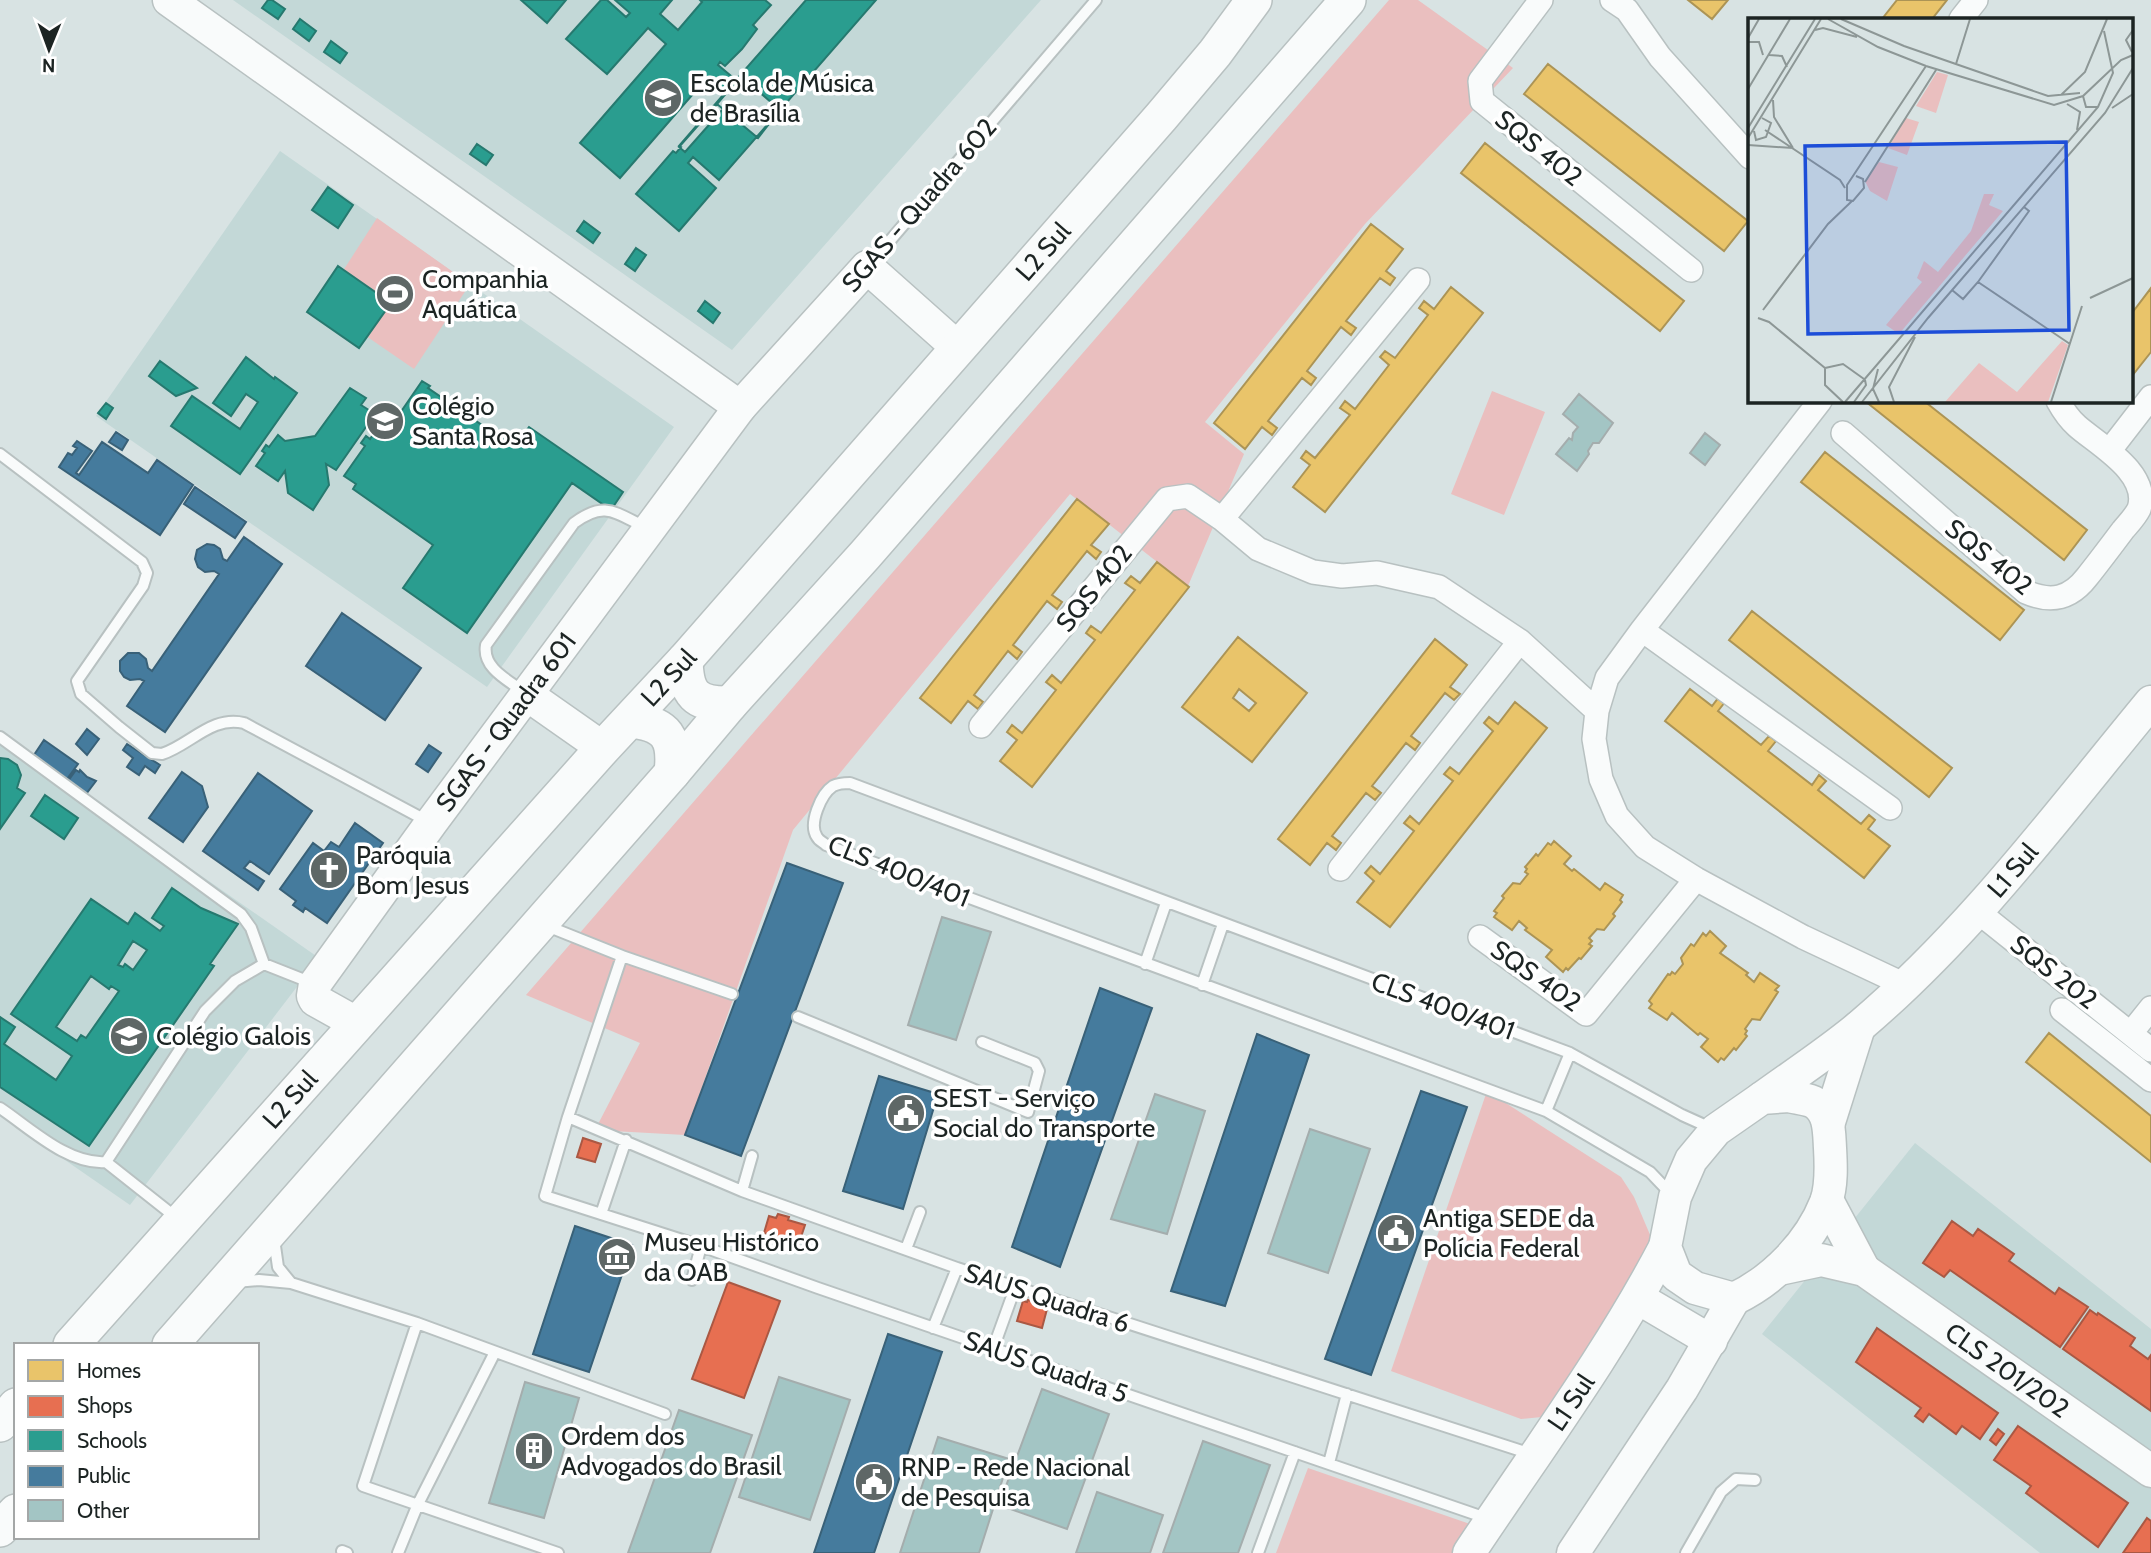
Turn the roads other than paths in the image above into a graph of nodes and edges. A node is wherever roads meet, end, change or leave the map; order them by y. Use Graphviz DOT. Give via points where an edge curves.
graph roads {
  1 [pos="169,0"];
  2 [pos="1096,0"];
  3 [pos="1254,0"];
  4 [pos="1348,0"];
  5 [pos="1541,0"];
  6 [pos="1976,0"];
  7 [pos="1625,3"];
  8 [pos="1963,18"];
  9 [pos="1748,155"];
  10 [pos="867,267"];
  11 [pos="1691,270"];
  12 [pos="1418,280"];
  13 [pos="958,348"];
  14 [pos="2151,397"];
  15 [pos="1819,402"];
  16 [pos="2059,402"];
  17 [pos="740,407"];
  18 [pos="1843,433"];
  19 [pos="2110,450"];
  20 [pos="0,454"];
  21 [pos="1222,519"];
  22 [pos="649,529"];
  23 [pos="1642,630"];
  24 [pos="1520,641"];
  25 [pos="685,660"];
  26 [pos="526,694"];
  27 [pos="2151,702"];
  28 [pos="730,704"];
  29 [pos="1597,711"];
  30 [pos="631,720"];
  31 [pos="981,726"];
  32 [pos="0,737"];
  33 [pos="603,748"];
  34 [pos="672,773"];
  35 [pos="1890,807"];
  36 [pos="431,823"];
  37 [pos="1340,869"];
  38 [pos="1696,879"];
  39 [pos="1166,903"];
  40 [pos="1977,911"];
  41 [pos="539,924"];
  42 [pos="1223,924"];
  43 [pos="1480,937"];
  44 [pos="622,956"];
  45 [pos="264,964"];
  46 [pos="1145,964"];
  47 [pos="314,984"];
  48 [pos="1202,985"];
  49 [pos="1905,985"];
  50 [pos="732,994"];
  51 [pos="2151,1008"];
  52 [pos="2062,1010"];
  53 [pos="798,1017"];
  54 [pos="358,1024"];
  55 [pos="1860,1027"];
  56 [pos="2131,1033"];
  57 [pos="982,1042"];
  58 [pos="2151,1050"];
  59 [pos="1570,1053"];
  60 [pos="2151,1080"];
  61 [pos="1762,1098"];
  62 [pos="0,1108"];
  63 [pos="1546,1111"];
  64 [pos="568,1117"];
  65 [pos="1829,1122"];
  66 [pos="1716,1130"];
  67 [pos="626,1140"];
  68 [pos="752,1156"];
  69 [pos="106,1162"];
  70 [pos="741,1191"];
  71 [pos="1675,1197"];
  72 [pos="1827,1200"];
  73 [pos="920,1212"];
  74 [pos="601,1214"];
  75 [pos="182,1222"];
  76 [pos="275,1226"];
  77 [pos="701,1246"];
  78 [pos="1664,1247"];
  79 [pos="906,1248"];
  80 [pos="957,1268"];
  81 [pos="1779,1269"];
  82 [pos="1864,1270"];
  83 [pos="692,1280"];
  84 [pos="225,1283"];
  85 [pos="291,1283"];
  86 [pos="1015,1288"];
  87 [pos="1638,1298"];
  88 [pos="1734,1299"];
  89 [pos="417,1323"];
  90 [pos="933,1328"];
  91 [pos="1711,1341"];
  92 [pos="73,1343"];
  93 [pos="172,1343"];
  94 [pos="993,1349"];
  95 [pos="495,1352"];
  96 [pos="1347,1394"];
  97 [pos="14,1408"];
  98 [pos="665,1413"];
  99 [pos="0,1424"];
  100 [pos="1295,1452"];
  101 [pos="1534,1455"];
  102 [pos="1329,1464"];
  103 [pos="2151,1471"];
  104 [pos="1755,1480"];
  105 [pos="418,1504"];
  106 [pos="14,1514"];
  107 [pos="1492,1520"];
  108 [pos="0,1529"];
  109 [pos="398,1553"];
  110 [pos="558,1553"];
  111 [pos="1258,1553"];
  112 [pos="1469,1553"];
  113 [pos="1573,1553"];
  114 [pos="1686,1553"];
  1 -- 17 [label="street"];
  2 -- 10 [label="lane, SGAS - Quadra 602"];
  3 -- 13 [label="main road, L2 Sul" via="1215,53"];
  4 -- 28 [label="main road"];
  5 -- 11 [label="street, SQS 402" via="1480,81 1482,101"];
  6 -- 8 [label="street"];
  7 -- 9 [label="street" via="1660,57"];
  10 -- 13 [label="street"];
  10 -- 17 [label="street, SGAS - Quadra 602"];
  12 -- 21 [label="street"];
  13 -- 25 [label="main road, L2 Sul"];
  14 -- 19 [label="street"];
  15 -- 23 [label="street"];
  16 -- 19 [label="street, SQS 402" via="2076,425"];
  17 -- 22 [label="street, SGAS - Quadra 601"];
  18 -- 19 [label="street, SQS 402" via="2026,592 2053,599 2068,595 2083,582 2140,508 2136,473"];
  20 -- 36 [label="lane" via="142,562 147,573 143,586 77,681 81,694 119,727 152,753 162,754 220,722 244,723"];
  21 -- 24 [label="street, SQS 402" via="1258,549 1313,572 1342,576 1377,573 1438,587"];
  21 -- 31 [label="street, SQS 402" via="1188,496 1167,499"];
  22 -- 26 [label="street, SGAS - Quadra 601"];
  22 -- 26 [label="lane" via="609,510 589,512 574,523 486,645 489,664"];
  23 -- 29 [label="street" via="1607,678"];
  23 -- 35 [label="street"];
  24 -- 29 [label="street, SQS 402"];
  24 -- 37 [label="street"];
  25 -- 28 [label="main road" via="685,676 696,698"];
  25 -- 30 [label="main road, L2 Sul"];
  26 -- 33 [label="street"];
  26 -- 36 [label="street, SGAS - Quadra 601"];
  27 -- 40 [label="street, L1 Sul"];
  28 -- 34 [label="main road"];
  29 -- 38 [label="street" via="1594,739 1601,779 1617,816 1645,846"];
  30 -- 33 [label="main road, L2 Sul"];
  30 -- 34 [label="main road" via="664,730 674,755"];
  32 -- 45 [label="lane" via="241,914"];
  33 -- 54 [label="main road, L2 Sul"];
  34 -- 41 [label="main road"];
  36 -- 47 [label="street, SGAS - Quadra 601"];
  38 -- 43 [label="street, SQS 402" via="1586,1014"];
  38 -- 49 [label="street"];
  39 -- 42 [label="lane, CLS 400/401"];
  39 -- 46 [label="lane"];
  39 -- 46 [label="lane, CLS 400/401" via="850,783 831,787 823,796 814,824 816,837 826,845"];
  40 -- 49 [label="street, L1 Sul"];
  40 -- 56 [label="street, SQS 202"];
  41 -- 44 [label="lane"];
  41 -- 76 [label="main road"];
  42 -- 48 [label="lane"];
  42 -- 59 [label="lane, CLS 400/401"];
  44 -- 50 [label="lane"];
  44 -- 64 [label="lane"];
  45 -- 47 [label="lane"];
  45 -- 69 [label="lane" via="234,981 205,1012"];
  46 -- 48 [label="lane, CLS 400/401"];
  47 -- 54 [label="street" via="315,1000"];
  48 -- 63 [label="lane, CLS 400/401"];
  49 -- 55 [label="street, L1 Sul"];
  51 -- 56 [label="street"];
  52 -- 60 [label="street, SQS 202"];
  53 -- 57 [label="lane" via="1028,1112 1039,1071 1035,1062"];
  54 -- 75 [label="main road, L2 Sul"];
  55 -- 61 [label="street, L1 Sul"];
  55 -- 65 [label="street, L1 Sul"];
  56 -- 58 [label="street, SQS 202"];
  59 -- 63 [label="lane"];
  59 -- 66 [label="lane, CLS 400/401"];
  61 -- 65 [label="street" via="1789,1096 1815,1104"];
  61 -- 66 [label="street"];
  62 -- 69 [label="lane" via="81,1160"];
  63 -- 71 [label="lane, CLS 400/401" via="1650,1172"];
  64 -- 67 [label="lane, SAUS Quadra 6"];
  64 -- 74 [label="lane, SAUS Quadra 5" via="545,1196"];
  65 -- 72 [label="street"];
  66 -- 71 [label="street" via="1691,1160"];
  67 -- 70 [label="lane, SAUS Quadra 6"];
  67 -- 74 [label="lane"];
  68 -- 70 [label="lane"];
  69 -- 75 [label="lane"];
  70 -- 79 [label="lane, SAUS Quadra 6"];
  71 -- 78 [label="street"];
  72 -- 81 [label="street" via="1811,1230"];
  72 -- 82 [label="street, CLS 201/202"];
  73 -- 79 [label="lane"];
  74 -- 77 [label="lane, SAUS Quadra 5"];
  75 -- 92 [label="main road, L2 Sul"];
  76 -- 84 [label="main road"];
  76 -- 85 [label="lane" via="278,1268"];
  77 -- 83 [label="lane"];
  77 -- 90 [label="lane, SAUS Quadra 5"];
  78 -- 87 [label="street, L1 Sul"];
  78 -- 88 [label="street" via="1676,1275 1695,1288"];
  79 -- 80 [label="lane, SAUS Quadra 6"];
  80 -- 86 [label="lane, SAUS Quadra 6"];
  80 -- 90 [label="lane"];
  81 -- 82 [label="street, CLS 201/202" via="1821,1259"];
  81 -- 88 [label="street" via="1757,1288"];
  82 -- 103 [label="street, CLS 201/202"];
  84 -- 85 [label="lane"];
  84 -- 93 [label="main road"];
  85 -- 89 [label="lane"];
  86 -- 94 [label="lane"];
  86 -- 96 [label="lane, SAUS Quadra 6"];
  87 -- 91 [label="street"];
  87 -- 101 [label="street, L1 Sul"];
  88 -- 91 [label="street"];
  89 -- 95 [label="lane"];
  89 -- 105 [label="lane" via="363,1486"];
  90 -- 94 [label="lane, SAUS Quadra 5"];
  91 -- 113 [label="street"];
  94 -- 100 [label="lane, SAUS Quadra 5"];
  95 -- 98 [label="lane"];
  95 -- 105 [label="lane"];
  96 -- 101 [label="lane, SAUS Quadra 6"];
  96 -- 102 [label="lane"];
  97 -- 99 [label="main road"];
  100 -- 102 [label="lane, SAUS Quadra 5"];
  100 -- 111 [label="lane"];
  101 -- 107 [label="street, L1 Sul"];
  102 -- 107 [label="lane, SAUS Quadra 5"];
  104 -- 114 [label="lane" via="1736,1479 1721,1492"];
  105 -- 109 [label="lane"];
  105 -- 110 [label="lane"];
  106 -- 108 [label="main road"];
  107 -- 112 [label="street, L1 Sul"];
}
